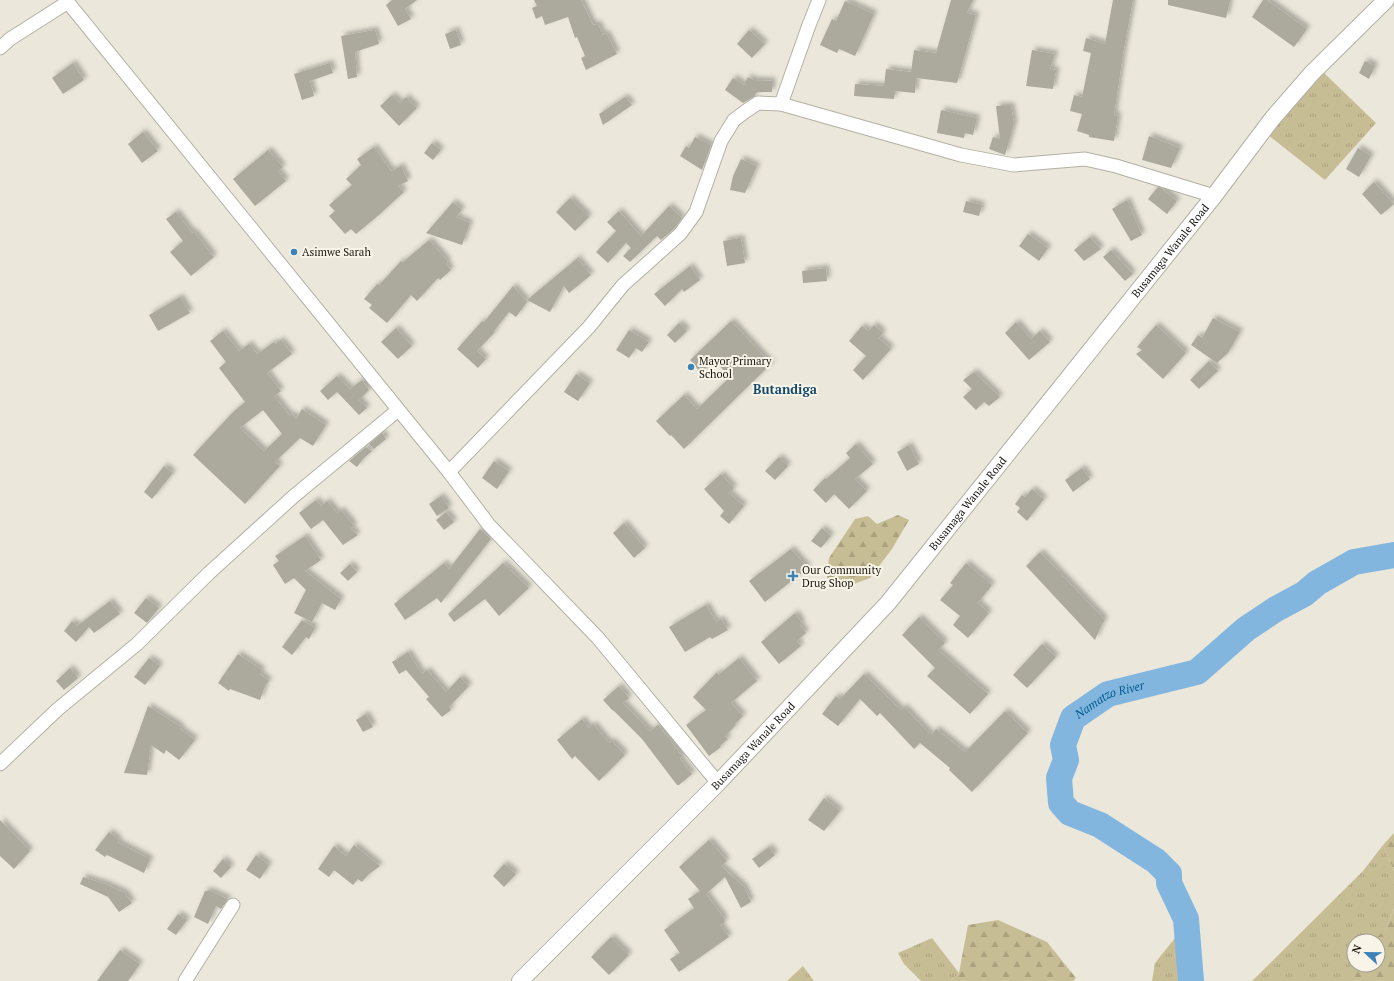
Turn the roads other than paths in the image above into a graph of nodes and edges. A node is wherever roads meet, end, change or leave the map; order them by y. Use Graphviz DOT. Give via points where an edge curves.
graph roads {
  1 [pos="819,0"];
  2 [pos="1386,0"];
  3 [pos="67,1"];
  4 [pos="0,48"];
  5 [pos="780,104"];
  6 [pos="1214,196"];
  7 [pos="398,410"];
  8 [pos="449,472"];
  9 [pos="0,764"];
  10 [pos="718,783"];
  11 [pos="233,905"];
  12 [pos="185,981"];
  13 [pos="520,981"];
  1 -- 5 [label="street"];
  2 -- 6 [label="street, Busamaga Wanale Road" via="1312,73 1272,119"];
  3 -- 4 [label="street"];
  3 -- 7 [label="street"];
  5 -- 6 [label="street" via="961,155 1014,165 1085,159"];
  5 -- 8 [label="street" via="758,104 734,120 721,141 696,212 680,234 622,285 589,327"];
  6 -- 10 [label="street, Busamaga Wanale Road" via="888,603"];
  7 -- 8 [label="street"];
  7 -- 9 [label="street" via="294,496 209,573 137,644 58,709"];
  8 -- 10 [label="street" via="489,525 598,638"];
  10 -- 13 [label="street, Busamaga Wanale Road"];
  11 -- 12 [label="street"];
}
